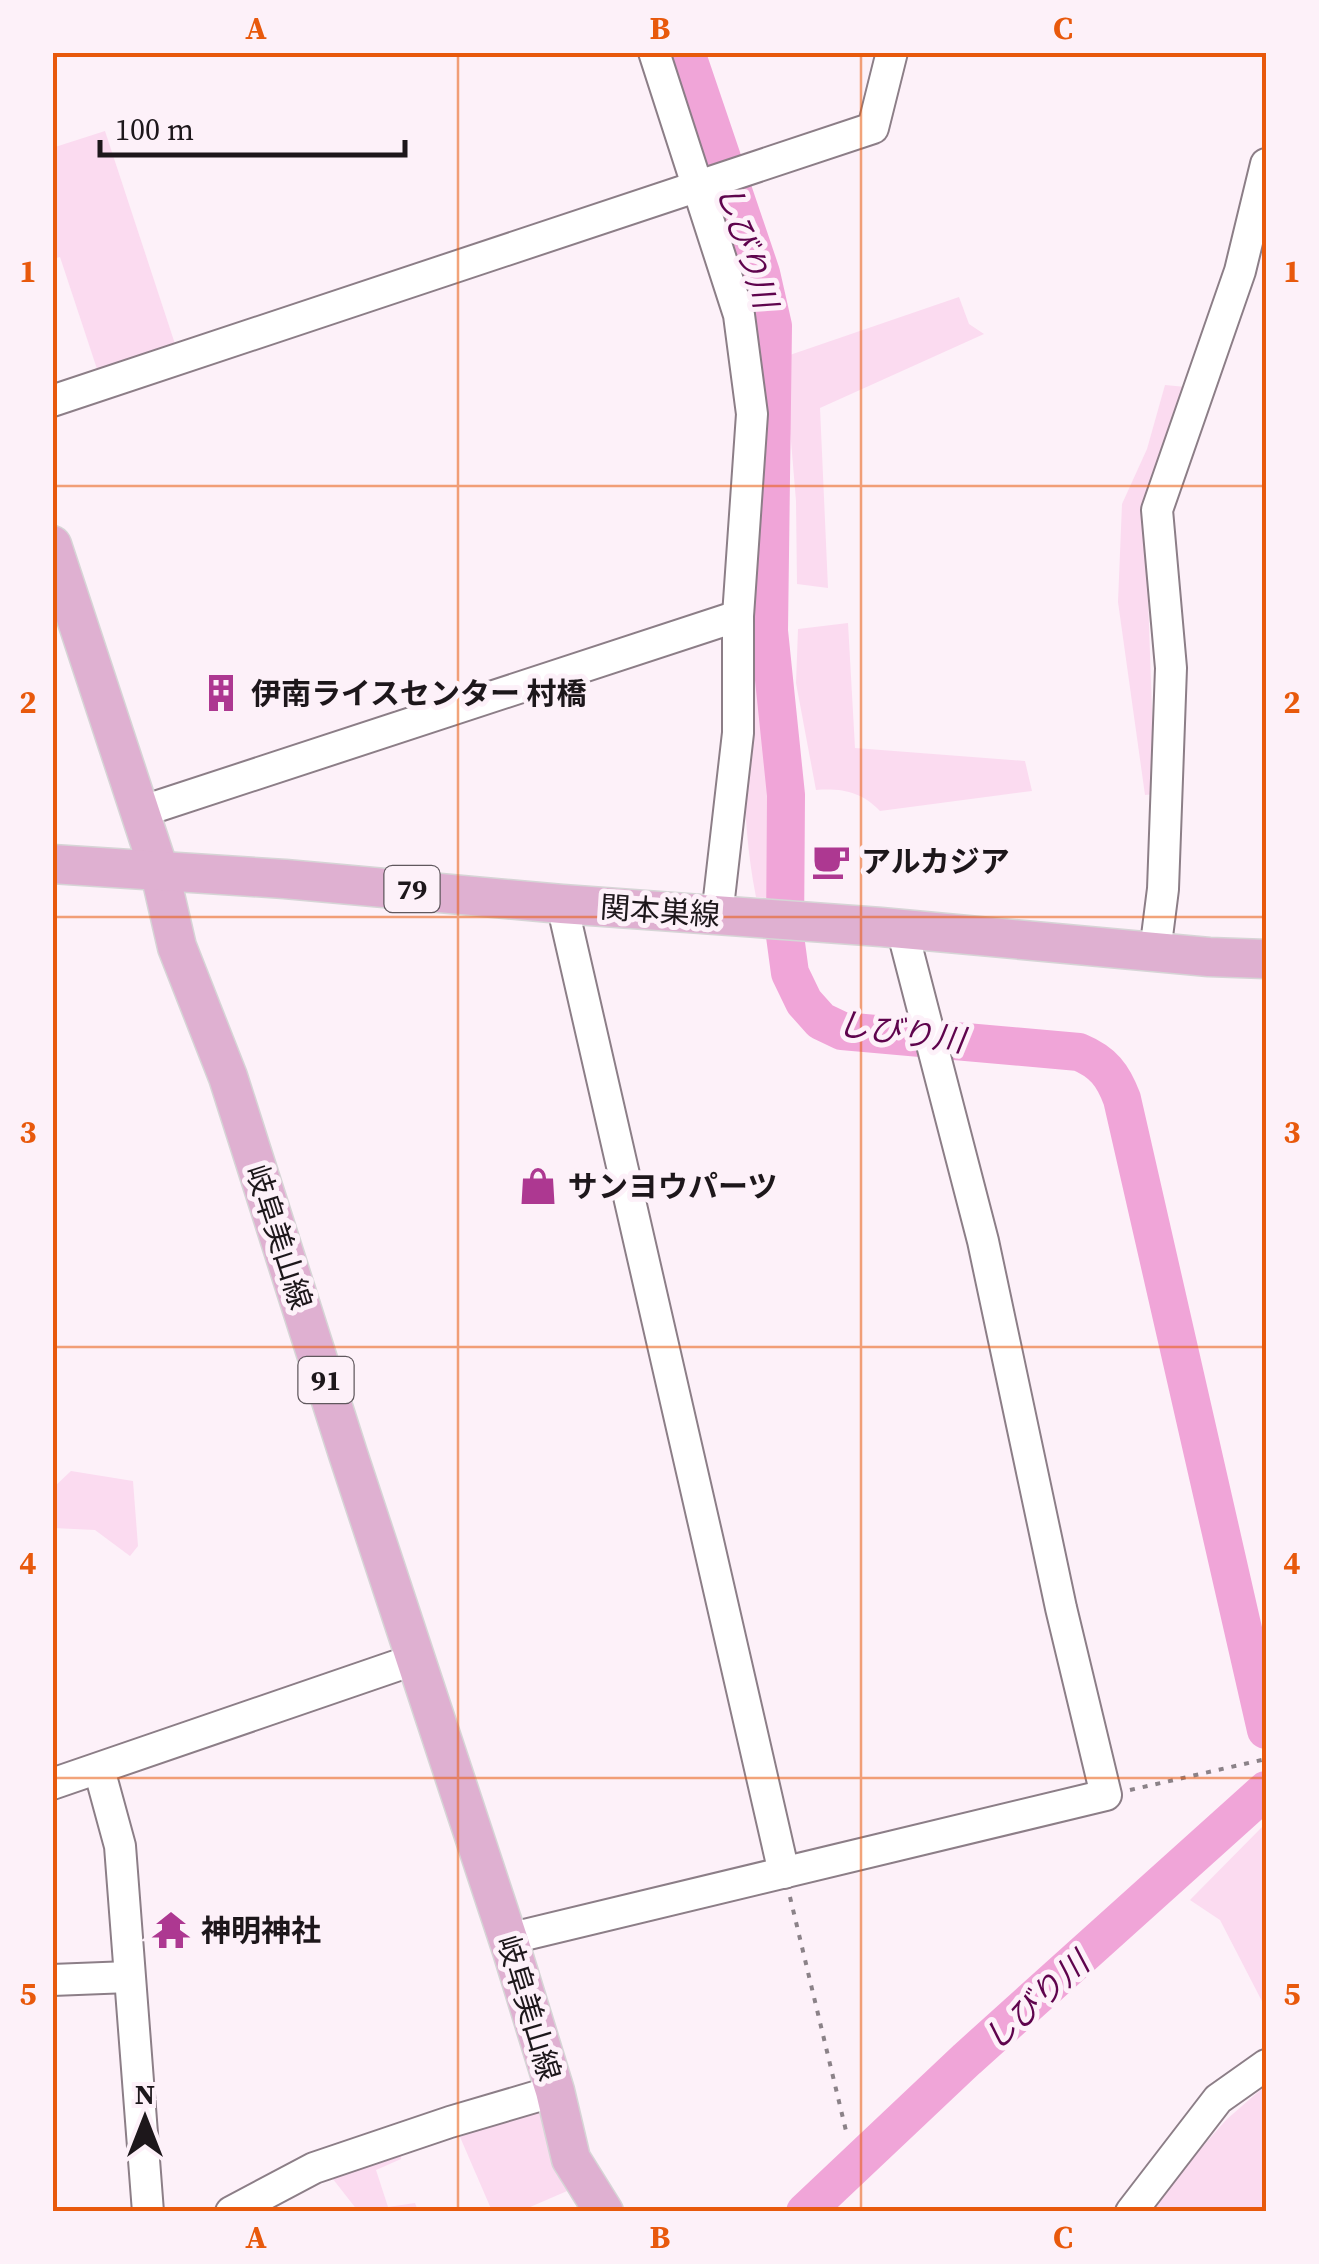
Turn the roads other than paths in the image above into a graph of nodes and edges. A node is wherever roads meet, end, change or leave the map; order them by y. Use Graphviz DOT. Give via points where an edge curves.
graph roads {
  1 [pos="654,52"];
  2 [pos="892,52"];
  3 [pos="1266,164"];
  4 [pos="706,185"];
  5 [pos="52,401"];
  6 [pos="52,545"];
  7 [pos="738,616"];
  8 [pos="140,812"];
  9 [pos="52,864"];
  10 [pos="160,873"];
  11 [pos="562,904"];
  12 [pos="717,916"];
  13 [pos="902,930"];
  14 [pos="1155,952"];
  15 [pos="1266,963"];
  16 [pos="416,1660"];
  17 [pos="99,1770"];
  18 [pos="52,1784"];
  19 [pos="784,1872"];
  20 [pos="508,1939"];
  21 [pos="129,1977"];
  22 [pos="52,1980"];
  23 [pos="1266,2065"];
  24 [pos="555,2091"];
  25 [pos="148,2212"];
  26 [pos="231,2212"];
  27 [pos="604,2212"];
  28 [pos="1131,2212"];
  1 -- 4 [label="street"];
  2 -- 4 [label="street" via="873,128"];
  3 -- 14 [label="street" via="1240,271 1157,510 1171,668"];
  4 -- 5 [label="street"];
  4 -- 7 [label="street" via="739,314 752,414"];
  6 -- 8 [label="main road, 岐阜美山線 / 91"];
  7 -- 8 [label="street"];
  7 -- 12 [label="street" via="738,732"];
  8 -- 10 [label="main road, 岐阜美山線 / 91"];
  9 -- 10 [label="main road, 関本巣線 / 79"];
  10 -- 11 [label="main road, 関本巣線 / 79"];
  10 -- 16 [label="main road, 岐阜美山線 / 91" via="178,947 228,1077"];
  11 -- 12 [label="main road, 関本巣線 / 79"];
  11 -- 19 [label="street"];
  12 -- 13 [label="main road, 関本巣線 / 79"];
  13 -- 14 [label="main road, 関本巣線 / 79"];
  13 -- 19 [label="street" via="984,1242 1106,1796"];
  14 -- 15 [label="main road, 関本巣線 / 79"];
  16 -- 17 [label="street"];
  16 -- 20 [label="main road, 岐阜美山線 / 91"];
  17 -- 18 [label="street"];
  17 -- 21 [label="street" via="120,1846"];
  19 -- 20 [label="street"];
  20 -- 24 [label="main road, 岐阜美山線 / 91"];
  21 -- 22 [label="street"];
  21 -- 25 [label="street"];
  23 -- 28 [label="street" via="1218,2099"];
  24 -- 26 [label="street" via="314,2168"];
  24 -- 27 [label="main road, 岐阜美山線 / 91" via="571,2159"];
}
